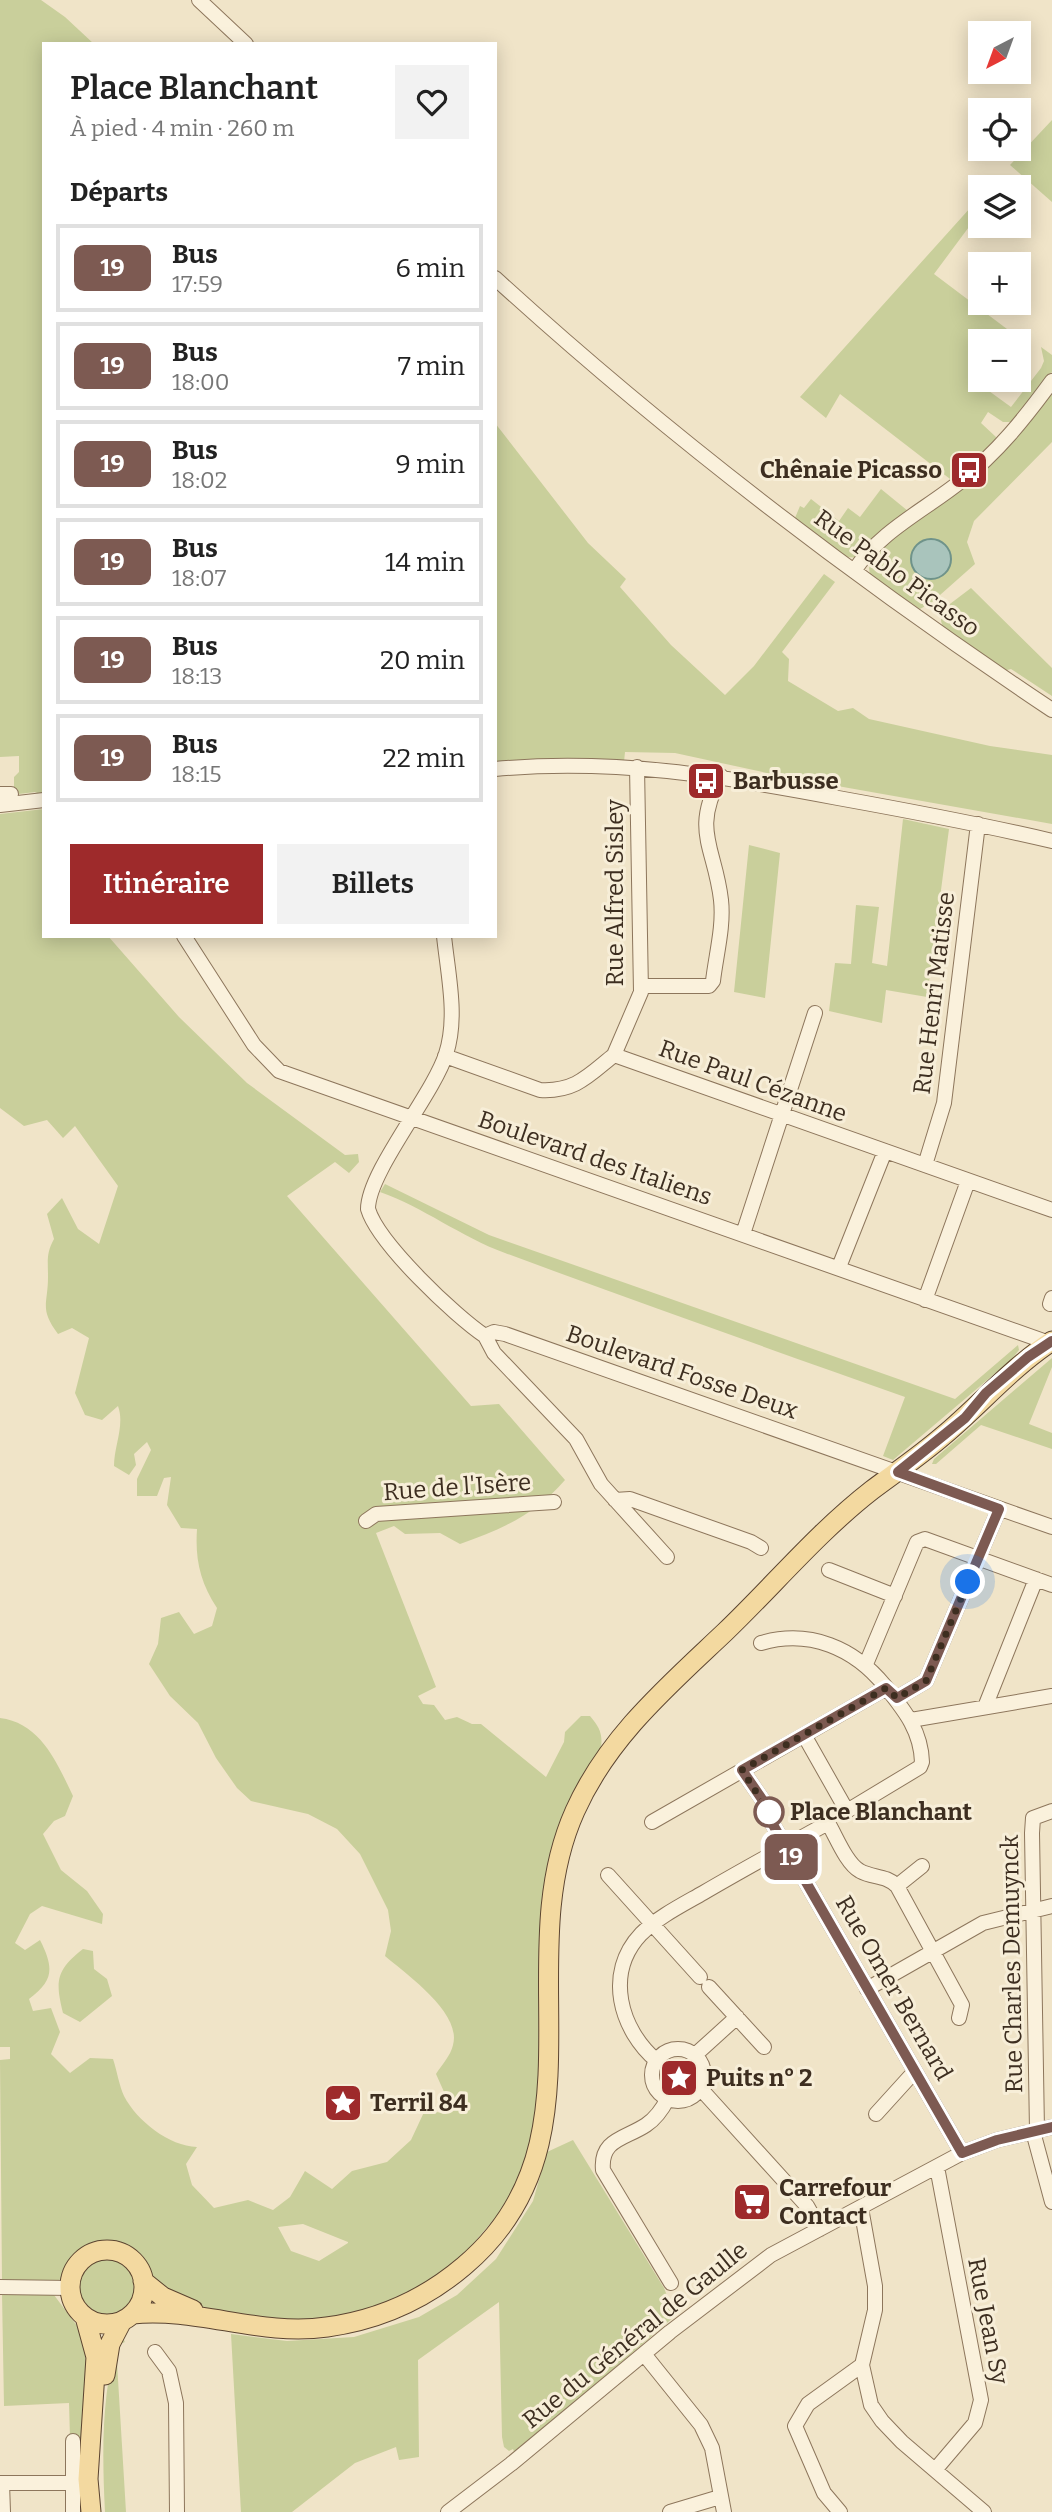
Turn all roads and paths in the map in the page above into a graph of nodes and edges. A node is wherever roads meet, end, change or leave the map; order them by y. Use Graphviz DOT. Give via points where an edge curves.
graph roads {
  1 [pos="200,0"];
  2 [pos="244,42"];
  3 [pos="497,280"];
  4 [pos="1052,381"];
  5 [pos="854,571"];
  6 [pos="1052,710"];
  7 [pos="637,767"];
  8 [pos="497,769"];
  9 [pos="722,776"];
  10 [pos="42,800"];
  11 [pos="0,805"];
  12 [pos="978,824"];
  13 [pos="1052,841"];
  14 [pos="185,938"];
  15 [pos="444,938"];
  16 [pos="641,986"];
  17 [pos="815,1013"];
  18 [pos="614,1055"];
  19 [pos="445,1056"];
  20 [pos="782,1117"];
  21 [pos="412,1118"];
  22 [pos="885,1151"];
  23 [pos="925,1165"];
  24 [pos="968,1181"];
  25 [pos="1052,1210"];
  26 [pos="743,1234"];
  27 [pos="839,1267"];
  28 [pos="925,1300"];
  29 [pos="485,1336"];
  30 [pos="1051,1342"];
  31 [pos="898,1472"];
  32 [pos="615,1500"];
  33 [pos="554,1502"];
  34 [pos="999,1509"];
  35 [pos="366,1521"];
  36 [pos="1052,1527"];
  37 [pos="761,1548"];
  38 [pos="667,1557"];
  39 [pos="978,1557"];
  40 [pos="829,1570"];
  41 [pos="1037,1579"];
  42 [pos="1052,1585"];
  43 [pos="895,1596"];
  44 [pos="761,1643"];
  45 [pos="866,1664"];
  46 [pos="892,1693"];
  47 [pos="1052,1696"];
  48 [pos="985,1707"];
  49 [pos="911,1720"];
  50 [pos="804,1735"];
  51 [pos="742,1770"];
  52 [pos="1052,1811"];
  53 [pos="652,1822"];
  54 [pos="785,1847"];
  55 [pos="922,1866"];
  56 [pos="608,1875"];
  57 [pos="897,1886"];
  58 [pos="1052,1906"];
  59 [pos="1032,1910"];
  60 [pos="654,1924"];
  61 [pos="933,1952"];
  62 [pos="867,1989"];
  63 [pos="737,2017"];
  64 [pos="959,2018"];
  65 [pos="764,2047"];
  66 [pos="695,2056"];
  67 [pos="657,2061"];
  68 [pos="915,2071"];
  69 [pos="700,2088"];
  70 [pos="668,2098"];
  71 [pos="876,2114"];
  72 [pos="1041,2132"];
  73 [pos="962,2153"];
  74 [pos="937,2167"];
  75 [pos="1052,2202"];
  76 [pos="860,2208"];
  77 [pos="820,2230"];
  78 [pos="143,2281"];
  79 [pos="671,2283"];
  80 [pos="0,2287"];
  81 [pos="69,2288"];
  82 [pos="85,2317"];
  83 [pos="210,2317"];
  84 [pos="127,2318"];
  85 [pos="155,2352"];
  86 [pos="644,2354"];
  87 [pos="862,2365"];
  88 [pos="73,2441"];
  89 [pos="935,2470"];
  90 [pos="1,2483"];
  91 [pos="73,2483"];
  92 [pos="720,2497"];
  93 [pos="976,2510"];
  94 [pos="3,2512"];
  95 [pos="73,2512"];
  96 [pos="91,2512"];
  97 [pos="101,2512"];
  98 [pos="177,2512"];
  99 [pos="448,2512"];
  100 [pos="670,2512"];
  101 [pos="724,2512"];
  102 [pos="840,2512"];
  1 -- 2 [label="street"];
  3 -- 5 [label="street, Rue Pablo Picasso" via="692,449"];
  4 -- 5 [label="street" via="976,469 896,526"];
  5 -- 6 [label="street, Rue Pablo Picasso"];
  7 -- 8 [label="street" via="566,763"];
  7 -- 9 [label="street"];
  7 -- 16 [label="street, Rue Alfred Sisley"];
  9 -- 12 [label="street"];
  9 -- 16 [label="street" via="710,797 705,836 721,903 713,981 709,986"];
  10 -- 11 [label="street"];
  12 -- 13 [label="street"];
  12 -- 23 [label="street, Rue Henri Matisse" via="944,1103"];
  14 -- 21 [label="street, Boulevard des Italiens" via="254,1045 279,1071"];
  15 -- 19 [label="street" via="452,1032"];
  16 -- 18 [label="street, Rue Alfred Sisley"];
  17 -- 20 [label="street"];
  18 -- 19 [label="street" via="581,1082 554,1091"];
  18 -- 20 [label="street, Rue Paul Cézanne"];
  19 -- 21 [label="street"];
  20 -- 22 [label="street, Rue Paul Cézanne"];
  20 -- 26 [label="street"];
  21 -- 26 [label="street, Boulevard des Italiens"];
  21 -- 29 [label="street" via="375,1185 369,1209 381,1235 465,1322"];
  22 -- 23 [label="street, Rue Paul Cézanne"];
  22 -- 27 [label="street"];
  23 -- 24 [label="street, Rue Paul Cézanne"];
  24 -- 25 [label="street, Rue Paul Cézanne"];
  24 -- 28 [label="street"];
  26 -- 27 [label="street, Boulevard des Italiens"];
  27 -- 28 [label="street, Boulevard des Italiens"];
  28 -- 30 [label="street, Boulevard des Italiens"];
  29 -- 31 [label="street, Boulevard Fosse Deux" via="505,1334"];
  29 -- 32 [label="street" via="494,1353 576,1440"];
  30 -- 31 [label="main road"];
  31 -- 34 [label="street, Boulevard Fosse Deux"];
  31 -- 83 [label="main road" via="790,1565 653,1700 593,1776 566,1833 551,1905 547,1940 549,2086 537,2153 519,2197 486,2245 456,2273 417,2299 372,2317 324,2328 276,2329"];
  32 -- 37 [label="street" via="629,1499"];
  32 -- 38 [label="street"];
  33 -- 35 [label="street, Rue de l'Isère" via="376,1514"];
  34 -- 36 [label="street, Boulevard Fosse Deux"];
  34 -- 39 [label="street"];
  39 -- 41 [label="street"];
  39 -- 43 [label="street" via="925,1539 917,1542"];
  39 -- 46 [label="street" via="926,1681"];
  40 -- 43 [label="street"];
  41 -- 42 [label="street"];
  41 -- 48 [label="street"];
  43 -- 45 [label="street"];
  44 -- 45 [label="street" via="778,1638 822,1642 842,1648"];
  45 -- 46 [label="street"];
  46 -- 49 [label="street"];
  46 -- 50 [label="street"];
  47 -- 48 [label="street"];
  48 -- 49 [label="street"];
  49 -- 50 [label="street" via="921,1748 921,1765 847,1811"];
  50 -- 51 [label="street"];
  51 -- 53 [label="street"];
  51 -- 54 [label="street, Rue Omer Bernard" via="766,1805"];
  52 -- 59 [label="street, Rue Charles Demuynck" via="1033,1818"];
  54 -- 57 [label="street" via="828,1823 854,1867 886,1877"];
  54 -- 60 [label="street"];
  54 -- 62 [label="street, Rue Omer Bernard"];
  55 -- 57 [label="street"];
  56 -- 60 [label="street"];
  57 -- 61 [label="street"];
  58 -- 59 [label="street"];
  59 -- 61 [label="street" via="984,1923"];
  59 -- 72 [label="street, Rue Charles Demuynck"];
  60 -- 63 [label="street"];
  60 -- 67 [label="street" via="633,1945 620,1990 629,2030"];
  61 -- 62 [label="street"];
  61 -- 64 [label="street" via="962,2005"];
  62 -- 68 [label="street, Rue Omer Bernard"];
  63 -- 65 [label="street"];
  63 -- 66 [label="street"];
  66 -- 67 [label="street" via="677,2049"];
  66 -- 69 [label="street" via="704,2070"];
  67 -- 70 [label="street" via="653,2079 658,2091"];
  68 -- 71 [label="street"];
  68 -- 73 [label="street, Rue Omer Bernard"];
  69 -- 70 [label="street" via="686,2100"];
  69 -- 77 [label="street" via="807,2206"];
  70 -- 79 [label="street" via="647,2124 609,2143 602,2157 603,2169"];
  72 -- 73 [label="street, Rue du Général de Gaulle"];
  72 -- 75 [label="street, Rue Charles Demuynck"];
  73 -- 74 [label="street, Rue du Général de Gaulle"];
  74 -- 76 [label="street, Rue du Général de Gaulle"];
  74 -- 89 [label="street, Rue Jean Sy" via="981,2400 975,2423"];
  76 -- 77 [label="street, Rue du Général de Gaulle"];
  76 -- 87 [label="street" via="875,2286 875,2310"];
  77 -- 86 [label="street, Rue du Général de Gaulle" via="747,2271"];
  78 -- 81 [label="main road" via="132,2260 103,2250 82,2260"];
  78 -- 83 [label="main road" via="163,2297"];
  78 -- 84 [label="main road" via="142,2299"];
  80 -- 81 [label="street"];
  81 -- 82 [label="main road"];
  82 -- 84 [label="main road" via="107,2325"];
  82 -- 96 [label="main road" via="96,2357 89,2458"];
  83 -- 84 [label="main road" via="158,2312"];
  84 -- 97 [label="main road" via="110,2344 106,2367"];
  85 -- 98 [label="street" via="169,2371 176,2403"];
  86 -- 92 [label="street" via="701,2425 712,2448"];
  86 -- 99 [label="street, Rue du Général de Gaulle"];
  87 -- 89 [label="street" via="871,2405 882,2421"];
  87 -- 102 [label="street" via="808,2404 795,2426 824,2493"];
  88 -- 91 [label="street"];
  89 -- 93 [label="street"];
  90 -- 91 [label="street"];
  90 -- 94 [label="street"];
  91 -- 95 [label="street"];
  92 -- 100 [label="street"];
  92 -- 101 [label="street"];
}
